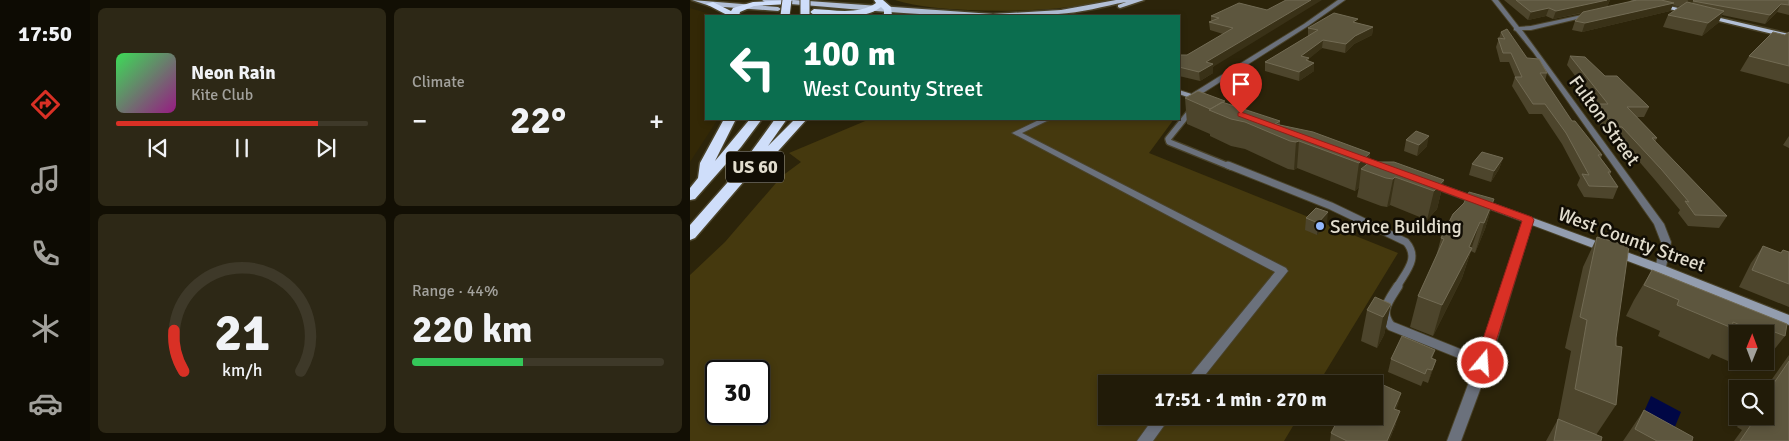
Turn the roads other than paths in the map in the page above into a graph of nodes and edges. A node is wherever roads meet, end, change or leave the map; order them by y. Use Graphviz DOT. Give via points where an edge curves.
graph roads {
  1 [pos="695,0"];
  2 [pos="765,0"];
  3 [pos="805,0"];
  4 [pos="1127,0"];
  5 [pos="1141,0"];
  6 [pos="1342,0"];
  7 [pos="1495,0"];
  8 [pos="1657,0"];
  9 [pos="788,1"];
  10 [pos="880,1"];
  11 [pos="1633,3"];
  12 [pos="1645,3"];
  13 [pos="710,4"];
  14 [pos="744,7"];
  15 [pos="873,8"];
  16 [pos="814,12"];
  17 [pos="888,13"];
  18 [pos="1594,14"];
  19 [pos="733,15"];
  20 [pos="735,15"];
  21 [pos="785,15"];
  22 [pos="805,15"];
  23 [pos="853,15"];
  24 [pos="951,15"];
  25 [pos="1034,15"];
  26 [pos="1074,15"];
  27 [pos="1516,29"];
  28 [pos="1789,36"];
  29 [pos="1180,92"];
  30 [pos="1192,96"];
  31 [pos="1210,103"];
  32 [pos="729,120"];
  33 [pos="755,120"];
  34 [pos="780,120"];
  35 [pos="799,120"];
  36 [pos="1045,120"];
  37 [pos="1418,179"];
  38 [pos="705,180"];
  39 [pos="690,196"];
  40 [pos="708,215"];
  41 [pos="1528,220"];
  42 [pos="690,235"];
  43 [pos="1661,268"];
  44 [pos="1789,320"];
  45 [pos="1483,363"];
  46 [pos="1197,375"];
  47 [pos="1157,425"];
  48 [pos="1144,441"];
  49 [pos="1454,441"];
  1 -- 13 [label="main road"];
  2 -- 9 [label="main road"];
  3 -- 22 [label="highway, bridge"];
  4 -- 25 [label="main road"];
  5 -- 26 [label="main road"];
  6 -- 30 [label="street"];
  7 -- 27 [label="street, Fulton Street"];
  8 -- 12 [label="street"];
  9 -- 14 [label="highway"];
  9 -- 15 [label="main road"];
  9 -- 21 [label="highway, bridge"];
  10 -- 15 [label="highway"];
  10 -- 17 [label="highway"];
  11 -- 12 [label="main road"];
  12 -- 28 [label="main road"];
  13 -- 14 [label="main road"];
  13 -- 19 [label="highway"];
  14 -- 16 [label="main road"];
  14 -- 20 [label="highway" via="734,12"];
  15 -- 16 [label="highway" via="857,12"];
  15 -- 17 [label="main road"];
  16 -- 23 [label="main road"];
  17 -- 24 [label="main road"];
  18 -- 27 [label="street"];
  27 -- 43 [label="street, Fulton Street" via="1659,224 1666,242"];
  29 -- 30 [label="main road"];
  30 -- 31 [label="main road"];
  31 -- 45 [label="lane" via="1187,114 1169,142 1331,206 1406,242 1412,249 1413,258 1385,308 1388,324"];
  32 -- 38 [label="highway, US 60" via="707,163"];
  33 -- 38 [label="highway"];
  34 -- 40 [label="highway" via="754,160"];
  35 -- 40 [label="highway, US 60"];
  36 -- 46 [label="street" via="1016,133 1282,271"];
  37 -- 41 [label="main road, West County Street"];
  38 -- 39 [label="highway"];
  40 -- 42 [label="highway"];
  41 -- 43 [label="main road, West County Street"];
  41 -- 45 [label="street"];
  43 -- 44 [label="main road, West County Street"];
  45 -- 49 [label="street"];
  47 -- 48 [label="street"];
}
